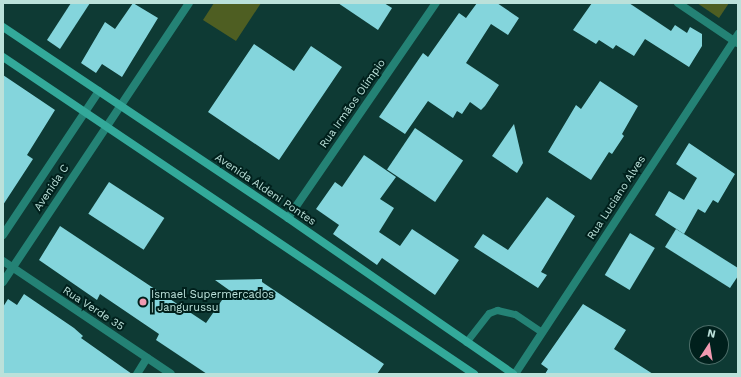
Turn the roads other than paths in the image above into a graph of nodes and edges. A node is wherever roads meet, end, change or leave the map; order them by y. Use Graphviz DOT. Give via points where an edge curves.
graph roads {
  1 [pos="189,3"];
  2 [pos="436,3"];
  3 [pos="678,3"];
  4 [pos="3,26"];
  5 [pos="737,39"];
  6 [pos="3,57"];
  7 [pos="99,91"];
  8 [pos="120,105"];
  9 [pos="86,111"];
  10 [pos="107,126"];
  11 [pos="288,218"];
  12 [pos="3,235"];
  13 [pos="3,261"];
  14 [pos="12,269"];
  15 [pos="3,282"];
  16 [pos="542,332"];
  17 [pos="466,342"];
  18 [pos="147,358"];
  19 [pos="137,374"];
  20 [pos="171,374"];
  21 [pos="474,374"];
  22 [pos="514,374"];
  1 -- 8 [label="street, Avenida C"];
  2 -- 11 [label="street, Rua Irmãos Olímpio"];
  3 -- 5 [label="street"];
  4 -- 7 [label="main road, Avenida Aldeni Pontes"];
  5 -- 16 [label="street, Rua Luciano Alves"];
  6 -- 9 [label="main road"];
  7 -- 8 [label="main road, Avenida Aldeni Pontes"];
  7 -- 9 [label="street, Avenida C"];
  8 -- 10 [label="street, Avenida C"];
  8 -- 11 [label="main road, Avenida Aldeni Pontes"];
  9 -- 10 [label="main road"];
  9 -- 12 [label="street, Avenida C"];
  10 -- 14 [label="street, Avenida C"];
  10 -- 21 [label="main road"];
  11 -- 17 [label="main road, Avenida Aldeni Pontes"];
  13 -- 14 [label="street, Rua Verde 35"];
  14 -- 15 [label="street, Avenida C"];
  14 -- 18 [label="street, Rua Verde 35"];
  16 -- 17 [label="lane" via="515,314 497,310 489,313"];
  16 -- 22 [label="street, Rua Luciano Alves"];
  17 -- 22 [label="main road, Avenida Aldeni Pontes"];
  18 -- 19 [label="street"];
  18 -- 20 [label="street, Rua Verde 35"];
}
